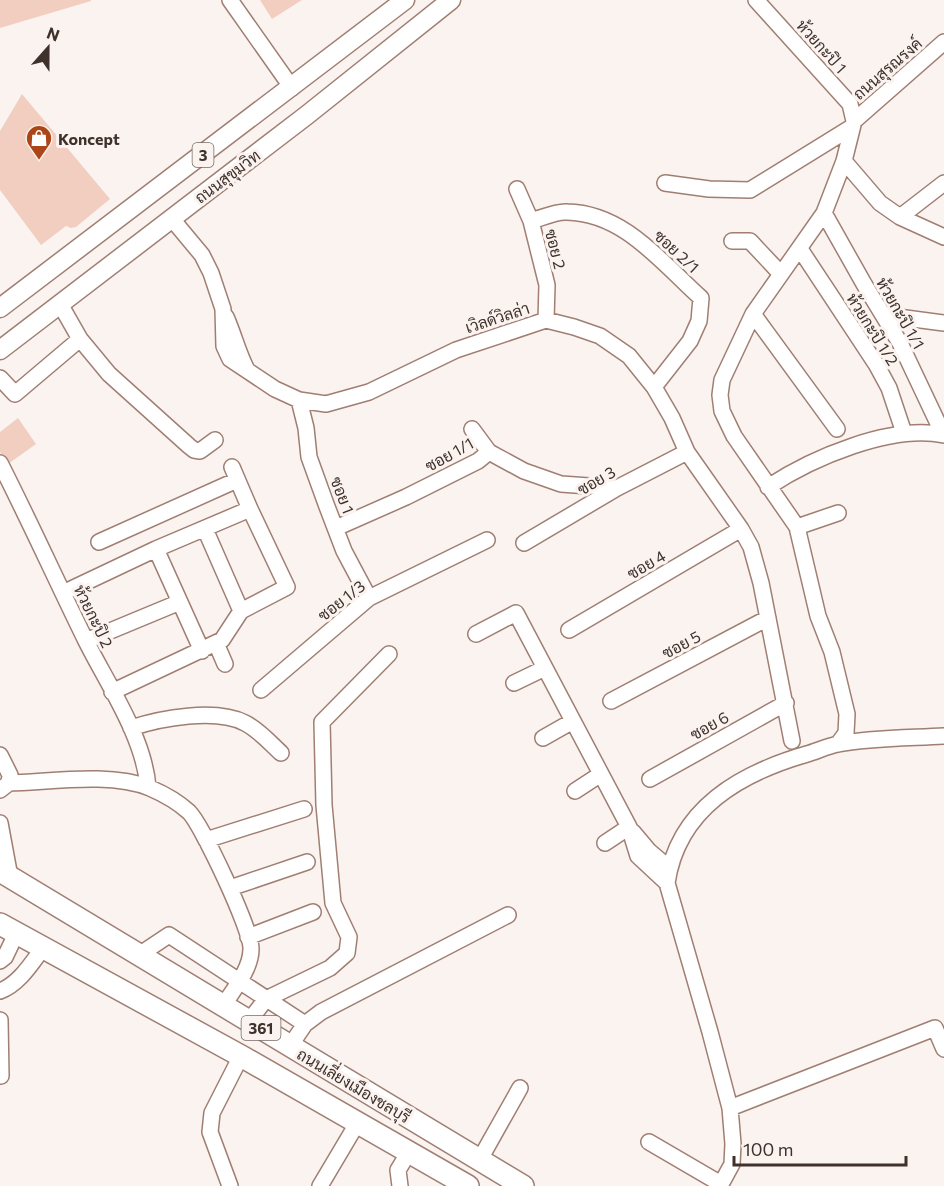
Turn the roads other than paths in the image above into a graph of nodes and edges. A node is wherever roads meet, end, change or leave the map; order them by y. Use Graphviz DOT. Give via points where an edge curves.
graph roads {
  1 [pos="230,0"];
  2 [pos="405,0"];
  3 [pos="451,0"];
  4 [pos="756,0"];
  5 [pos="944,42"];
  6 [pos="292,88"];
  7 [pos="853,124"];
  8 [pos="844,161"];
  9 [pos="665,183"];
  10 [pos="944,183"];
  11 [pos="518,189"];
  12 [pos="824,213"];
  13 [pos="900,217"];
  14 [pos="172,219"];
  15 [pos="531,221"];
  16 [pos="111,224"];
  17 [pos="944,237"];
  18 [pos="732,241"];
  19 [pos="132,249"];
  20 [pos="800,249"];
  21 [pos="780,273"];
  22 [pos="60,304"];
  23 [pos="0,308"];
  24 [pos="753,314"];
  25 [pos="883,315"];
  26 [pos="546,320"];
  27 [pos="944,323"];
  28 [pos="80,339"];
  29 [pos="0,350"];
  30 [pos="0,378"];
  31 [pos="654,387"];
  32 [pos="299,400"];
  33 [pos="472,429"];
  34 [pos="837,429"];
  35 [pos="904,433"];
  36 [pos="944,434"];
  37 [pos="215,440"];
  38 [pos="489,452"];
  39 [pos="687,452"];
  40 [pos="0,464"];
  41 [pos="768,487"];
  42 [pos="617,488"];
  43 [pos="250,508"];
  44 [pos="838,513"];
  45 [pos="797,527"];
  46 [pos="336,528"];
  47 [pos="205,529"];
  48 [pos="741,529"];
  49 [pos="487,540"];
  50 [pos="99,542"];
  51 [pos="524,543"];
  52 [pos="156,549"];
  53 [pos="63,593"];
  54 [pos="369,598"];
  55 [pos="180,602"];
  56 [pos="241,611"];
  57 [pos="768,618"];
  58 [pos="569,630"];
  59 [pos="477,634"];
  60 [pos="86,641"];
  61 [pos="216,643"];
  62 [pos="202,651"];
  63 [pos="390,654"];
  64 [pos="225,664"];
  65 [pos="545,668"];
  66 [pos="514,683"];
  67 [pos="261,690"];
  68 [pos="112,692"];
  69 [pos="611,701"];
  70 [pos="786,703"];
  71 [pos="573,721"];
  72 [pos="131,728"];
  73 [pos="944,736"];
  74 [pos="543,738"];
  75 [pos="792,741"];
  76 [pos="838,744"];
  77 [pos="281,753"];
  78 [pos="0,755"];
  79 [pos="601,774"];
  80 [pos="650,778"];
  81 [pos="4,787"];
  82 [pos="148,787"];
  83 [pos="575,791"];
  84 [pos="304,809"];
  85 [pos="0,823"];
  86 [pos="629,827"];
  87 [pos="206,840"];
  88 [pos="605,843"];
  89 [pos="307,862"];
  90 [pos="5,874"];
  91 [pos="668,875"];
  92 [pos="230,888"];
  93 [pos="313,912"];
  94 [pos="508,915"];
  95 [pos="8,929"];
  96 [pos="248,936"];
  97 [pos="43,948"];
  98 [pos="139,955"];
  99 [pos="0,961"];
  100 [pos="239,981"];
  101 [pos="0,991"];
  102 [pos="266,999"];
  103 [pos="223,1006"];
  104 [pos="0,1020"];
  105 [pos="249,1021"];
  106 [pos="305,1024"];
  107 [pos="939,1025"];
  108 [pos="290,1046"];
  109 [pos="944,1049"];
  110 [pos="241,1056"];
  111 [pos="1,1076"];
  112 [pos="520,1088"];
  113 [pos="729,1108"];
  114 [pos="358,1122"];
  115 [pos="649,1142"];
  116 [pos="409,1152"];
  117 [pos="479,1161"];
  118 [pos="721,1185"];
  119 [pos="230,1186"];
  120 [pos="320,1186"];
  121 [pos="400,1186"];
  122 [pos="468,1186"];
  123 [pos="523,1186"];
  1 -- 6 [label="street"];
  2 -- 6 [label="main road, ถนนสุขุมวิท / 3"];
  3 -- 14 [label="main road, ถนนสุขุมวิท / 3"];
  4 -- 7 [label="street, ห้วยกะปิ 1" via="850,104"];
  5 -- 7 [label="street, ถนนสุรณรงค์"];
  6 -- 16 [label="main road, ถนนสุขุมวิท / 3"];
  7 -- 8 [label="street"];
  7 -- 9 [label="street, ถนนสุรณรงค์" via="750,190"];
  8 -- 12 [label="street"];
  8 -- 13 [label="street" via="880,203"];
  10 -- 13 [label="street"];
  11 -- 15 [label="street, ซอย 2"];
  12 -- 20 [label="street"];
  12 -- 25 [label="street, ห้วยกะปิ 1/1"];
  13 -- 17 [label="street"];
  14 -- 19 [label="main road, ถนนสุขุมวิท / 3"];
  14 -- 32 [label="street, เวิลด์วิลล่า" via="202,255 249,373"];
  15 -- 26 [label="street, ซอย 2" via="547,285"];
  15 -- 31 [label="street, ซอย 2/1" via="566,211 605,219 633,234 701,298 699,321 690,341"];
  16 -- 19 [label="main road" via="114,242"];
  16 -- 23 [label="main road, ถนนสุขุมวิท / 3"];
  18 -- 21 [label="street" via="750,241"];
  19 -- 22 [label="main road, ถนนสุขุมวิท / 3"];
  20 -- 21 [label="street"];
  20 -- 35 [label="street, ห้วยกะปิ 1/2" via="876,364 889,388"];
  21 -- 24 [label="street"];
  22 -- 28 [label="street"];
  22 -- 29 [label="main road, ถนนสุขุมวิท / 3"];
  24 -- 34 [label="street"];
  24 -- 41 [label="street" via="722,380 720,395 722,411 734,436"];
  25 -- 27 [label="street"];
  25 -- 36 [label="street, ห้วยกะปิ 1/1"];
  26 -- 31 [label="street, เวิลด์วิลล่า" via="600,336 629,356"];
  26 -- 32 [label="street, เวิลด์วิลล่า" via="456,350 369,392 326,404"];
  28 -- 30 [label="street" via="15,394"];
  28 -- 37 [label="street" via="109,374 194,450 200,451"];
  31 -- 39 [label="street, เวิลด์วิลล่า"];
  32 -- 46 [label="street, ซอย 1" via="309,457"];
  33 -- 38 [label="street"];
  35 -- 36 [label="street"];
  35 -- 41 [label="street" via="816,460"];
  38 -- 42 [label="street, ซอย 1/1" via="524,471 561,484"];
  38 -- 46 [label="street, ซอย 1/1" via="406,497"];
  39 -- 42 [label="street, ซอย 3"];
  39 -- 48 [label="street, เวิลด์วิลล่า"];
  40 -- 53 [label="street, ห้วยกะปิ 2"];
  41 -- 45 [label="street"];
  42 -- 51 [label="street, ซอย 3"];
  43 -- 47 [label="street"];
  43 -- 50 [label="street" via="235,473"];
  43 -- 56 [label="street" via="287,587"];
  44 -- 45 [label="street"];
  45 -- 76 [label="street" via="847,714 846,733"];
  46 -- 54 [label="street, ซอย 1"];
  47 -- 52 [label="street"];
  47 -- 56 [label="street"];
  48 -- 57 [label="street, เวิลด์วิลล่า" via="751,547"];
  48 -- 58 [label="street, ซอย 4"];
  49 -- 54 [label="street, ซอย 1/3"];
  52 -- 53 [label="street"];
  52 -- 55 [label="street"];
  53 -- 60 [label="street, ห้วยกะปิ 2"];
  54 -- 67 [label="street, ซอย 1/3"];
  55 -- 60 [label="street"];
  55 -- 62 [label="street"];
  56 -- 61 [label="street"];
  57 -- 69 [label="street, ซอย 5"];
  57 -- 70 [label="street, เวิลด์วิลล่า"];
  59 -- 65 [label="street" via="516,613"];
  60 -- 68 [label="street, ห้วยกะปิ 2"];
  61 -- 62 [label="street"];
  61 -- 64 [label="street"];
  62 -- 68 [label="street"];
  63 -- 102 [label="street" via="322,722 324,805 333,903 349,937 347,953 330,968"];
  65 -- 66 [label="street"];
  65 -- 71 [label="street"];
  68 -- 72 [label="street, ห้วยกะปิ 2"];
  70 -- 75 [label="street, เวิลด์วิลล่า"];
  70 -- 80 [label="street, ซอย 6"];
  71 -- 74 [label="street"];
  71 -- 79 [label="street"];
  72 -- 77 [label="street" via="168,718 219,717 244,723"];
  72 -- 82 [label="street, ห้วยกะปิ 2" via="147,772"];
  73 -- 76 [label="street"];
  76 -- 91 [label="street" via="765,768 720,793 679,842"];
  78 -- 81 [label="street" via="10,775"];
  79 -- 83 [label="street"];
  79 -- 86 [label="street"];
  81 -- 82 [label="street" via="96,779"];
  82 -- 87 [label="street" via="190,814"];
  84 -- 87 [label="street"];
  85 -- 90 [label="street"];
  86 -- 88 [label="street"];
  86 -- 91 [label="street" via="638,856"];
  87 -- 92 [label="street"];
  89 -- 92 [label="street"];
  90 -- 98 [label="highway, ถนนเลี่ยงเมืองชลบุรี / 361"];
  91 -- 113 [label="street"];
  92 -- 96 [label="street"];
  93 -- 96 [label="street"];
  94 -- 106 [label="street" via="321,1012"];
  95 -- 97 [label="highway, ถนนเลี่ยงเมืองชลบุรี / 361"];
  95 -- 99 [label="street" via="5,957"];
  96 -- 100 [label="street" via="248,965"];
  97 -- 101 [label="street" via="18,980"];
  97 -- 110 [label="highway, ถนนเลี่ยงเมืองชลบุรี / 361"];
  98 -- 100 [label="street" via="169,935"];
  98 -- 103 [label="highway, ถนนเลี่ยงเมืองชลบุรี / 361"];
  100 -- 102 [label="street"];
  100 -- 103 [label="street"];
  102 -- 105 [label="street"];
  102 -- 106 [label="street"];
  103 -- 105 [label="highway, ถนนเลี่ยงเมืองชลบุรี / 361"];
  104 -- 111 [label="street"];
  105 -- 108 [label="highway, ถนนเลี่ยงเมืองชลบุรี / 361"];
  106 -- 108 [label="street"];
  107 -- 109 [label="street"];
  107 -- 113 [label="street"];
  108 -- 117 [label="highway, ถนนเลี่ยงเมืองชลบุรี / 361"];
  110 -- 114 [label="highway, ถนนเลี่ยงเมืองชลบุรี / 361"];
  110 -- 119 [label="street" via="212,1113 210,1132"];
  112 -- 117 [label="street"];
  113 -- 118 [label="street" via="732,1164"];
  114 -- 116 [label="highway, ถนนเลี่ยงเมืองชลบุรี / 361"];
  114 -- 120 [label="street"];
  115 -- 118 [label="street"];
  116 -- 121 [label="street" via="398,1170"];
  116 -- 122 [label="highway, ถนนเลี่ยงเมืองชลบุรี / 361"];
  117 -- 123 [label="highway, ถนนเลี่ยงเมืองชลบุรี / 361"];
}
